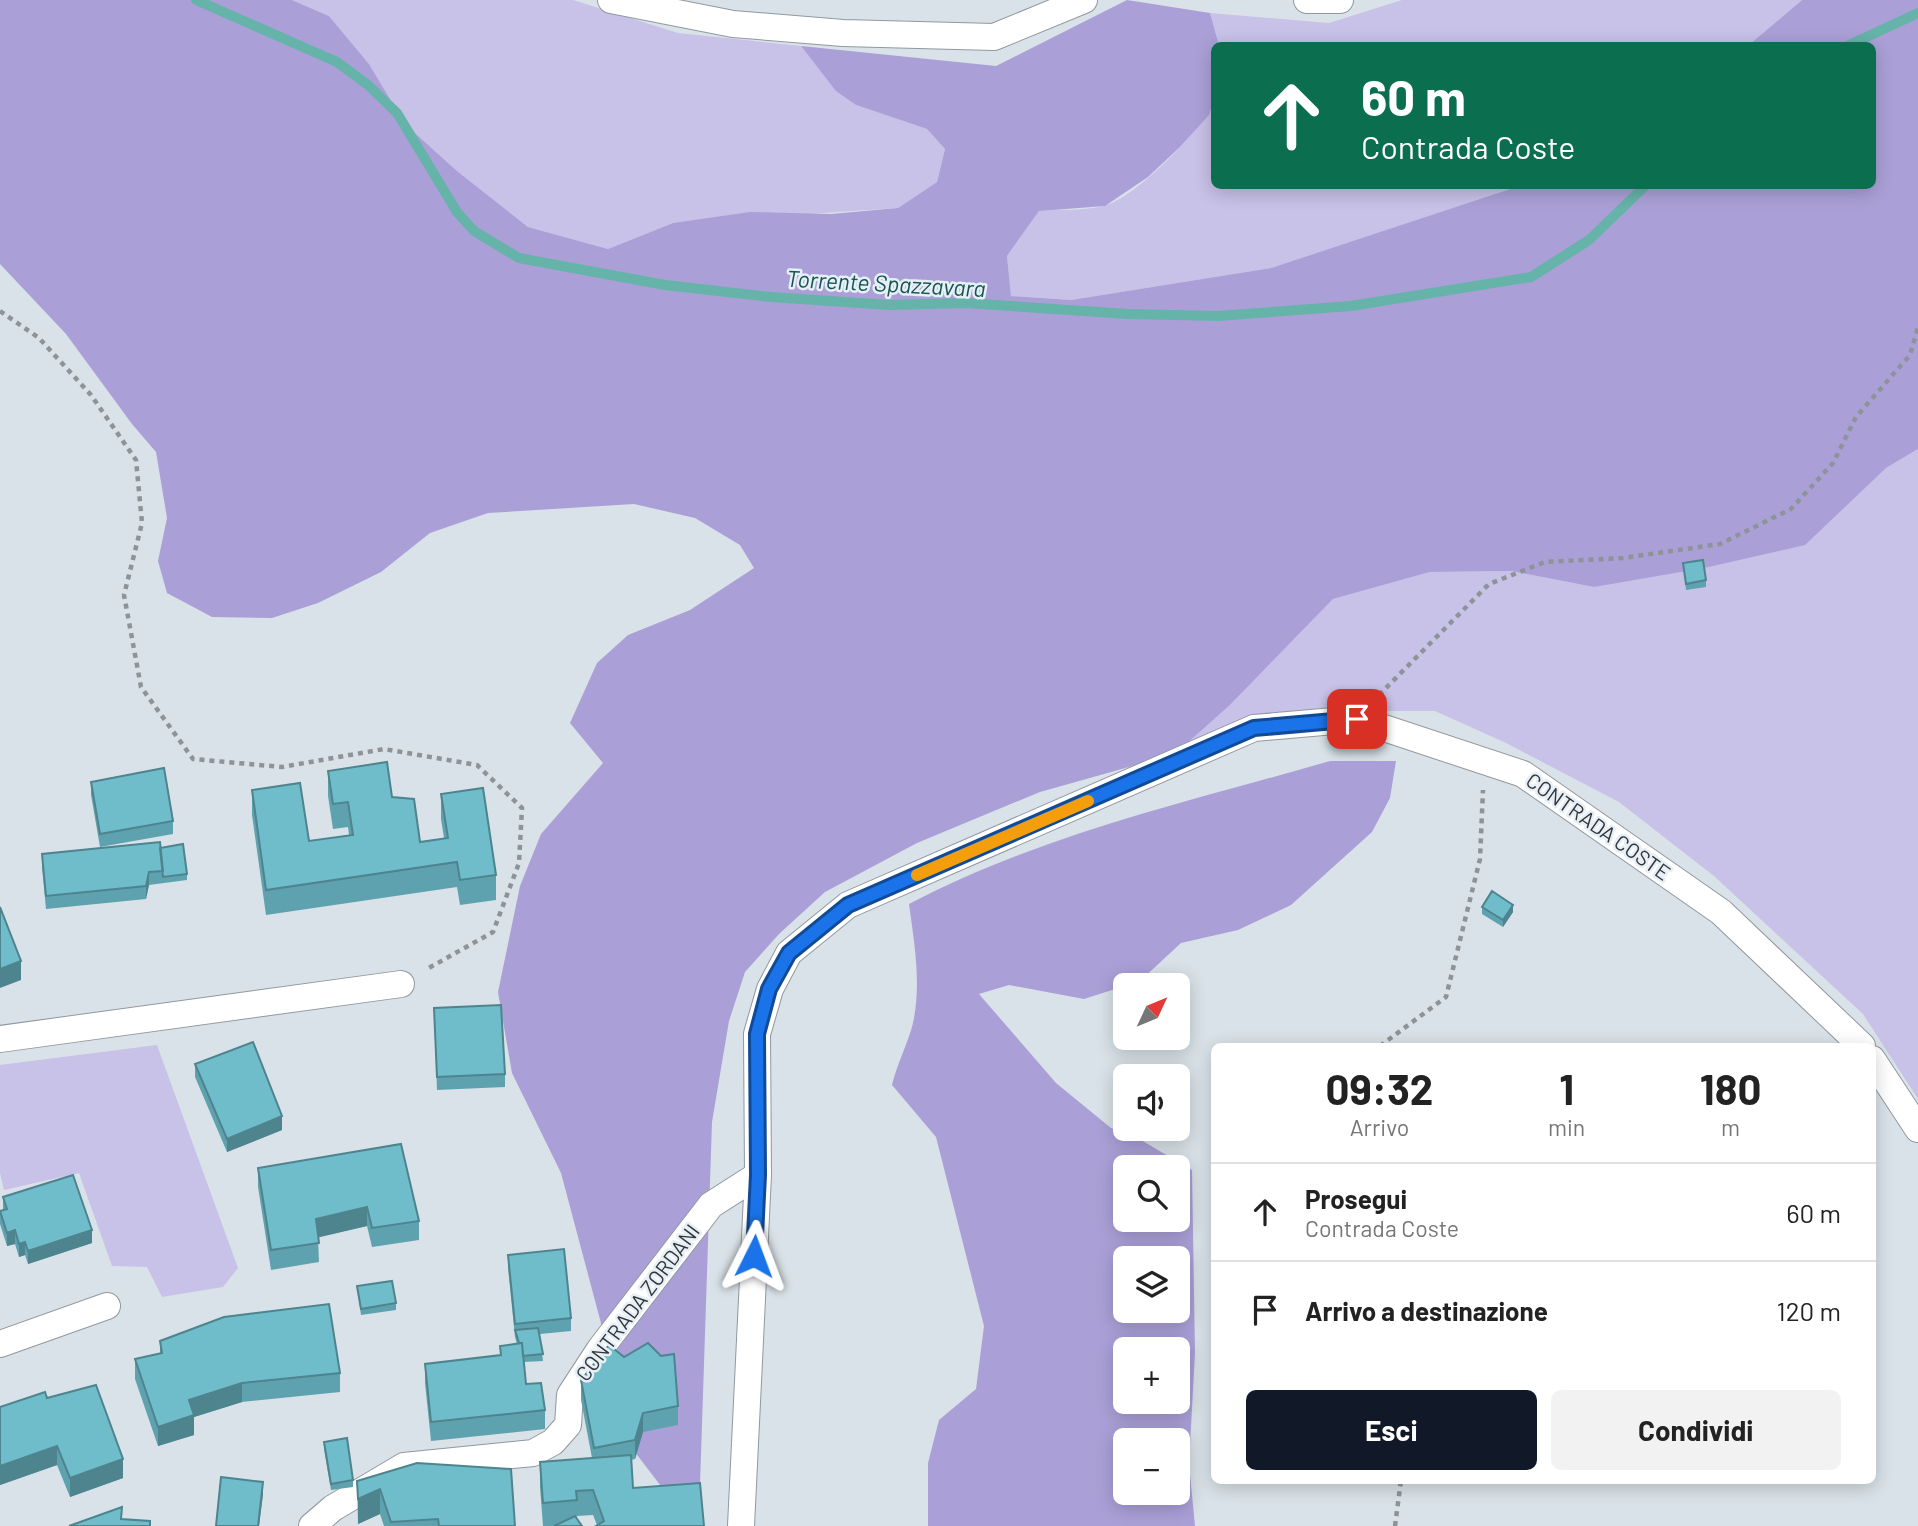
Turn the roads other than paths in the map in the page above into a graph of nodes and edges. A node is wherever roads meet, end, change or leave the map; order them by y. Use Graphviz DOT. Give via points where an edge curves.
graph roads {
  1 [pos="611,0"];
  2 [pos="1084,0"];
  3 [pos="1307,0"];
  4 [pos="1340,0"];
  5 [pos="401,984"];
  6 [pos="0,1039"];
  7 [pos="1859,1043"];
  8 [pos="1876,1065"];
  9 [pos="1918,1129"];
  10 [pos="758,1175"];
  11 [pos="107,1306"];
  12 [pos="0,1344"];
  13 [pos="312,1526"];
  14 [pos="741,1526"];
  1 -- 2 [label="street" via="733,24 843,33 994,37"];
  3 -- 4 [label="street"];
  5 -- 6 [label="street"];
  7 -- 10 [label="street, CONTRADA COSTE" via="1721,912 1523,774 1357,719 1254,728 848,905 789,953 769,989 757,1034"];
  8 -- 9 [label="street"];
  10 -- 13 [label="street, CONTRADA ZORDANI" via="711,1205 600,1349 570,1395 568,1425 553,1442 533,1453 404,1466 332,1508"];
  10 -- 14 [label="street"];
  11 -- 12 [label="street"];
}
